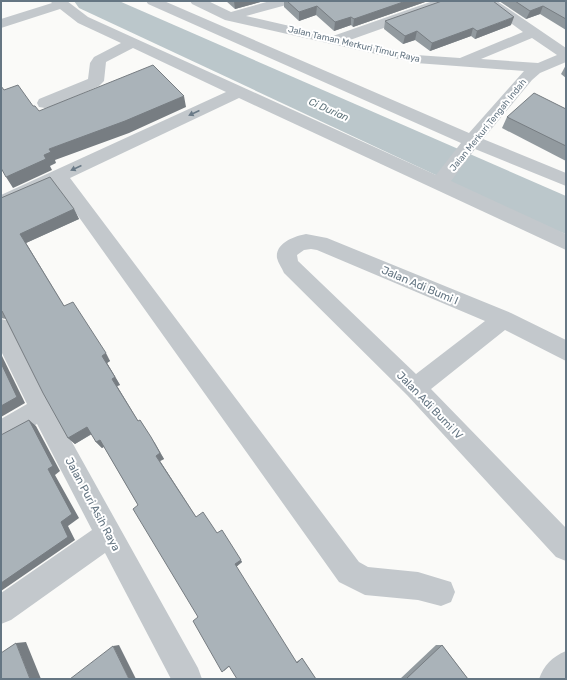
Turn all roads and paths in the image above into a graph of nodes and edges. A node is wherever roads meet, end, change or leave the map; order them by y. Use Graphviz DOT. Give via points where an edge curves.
graph roads {
  1 [pos="153,1"];
  2 [pos="197,1"];
  3 [pos="285,1"];
  4 [pos="446,1"];
  5 [pos="488,1"];
  6 [pos="59,3"];
  7 [pos="230,17"];
  8 [pos="1,24"];
  9 [pos="533,33"];
  10 [pos="335,40"];
  11 [pos="132,43"];
  12 [pos="566,56"];
  13 [pos="461,62"];
  14 [pos="539,68"];
  15 [pos="240,92"];
  16 [pos="45,103"];
  17 [pos="470,143"];
  18 [pos="59,176"];
  19 [pos="444,178"];
  20 [pos="566,180"];
  21 [pos="1,203"];
  22 [pos="566,242"];
  23 [pos="291,268"];
  24 [pos="503,319"];
  25 [pos="1,328"];
  26 [pos="566,351"];
  27 [pos="415,388"];
  28 [pos="41,409"];
  29 [pos="1,432"];
  30 [pos="109,534"];
  31 [pos="566,546"];
  32 [pos="441,592"];
  33 [pos="1,610"];
  34 [pos="566,666"];
  35 [pos="187,679"];
  36 [pos="554,679"];
  1 -- 17 [label="street"];
  2 -- 7 [label="street, Jalan Taman Merkuri Timur Raya"];
  3 -- 7 [label="street"];
  4 -- 10 [label="street"];
  5 -- 9 [label="street"];
  6 -- 8 [label="street"];
  6 -- 11 [label="street" via="83,20"];
  7 -- 10 [label="street, Jalan Taman Merkuri Timur Raya"];
  9 -- 12 [label="street"];
  9 -- 13 [label="street"];
  10 -- 13 [label="street, Jalan Taman Merkuri Timur Raya" via="416,59"];
  11 -- 15 [label="street"];
  11 -- 16 [label="street" via="100,60 96,81"];
  12 -- 14 [label="street"];
  13 -- 14 [label="street, Jalan Taman Merkuri Timur Raya"];
  14 -- 17 [label="street, Jalan Merkuri Tengah Indah" via="527,77"];
  15 -- 18 [label="street, one-way"];
  15 -- 19 [label="street"];
  17 -- 19 [label="street, Jalan Merkuri Tengah Indah"];
  17 -- 20 [label="street"];
  18 -- 21 [label="street"];
  18 -- 32 [label="street" via="349,572 365,581 418,586"];
  19 -- 22 [label="street"];
  23 -- 24 [label="street, Jalan Adi Bumi I" via="287,252 291,248 308,241 320,243"];
  23 -- 27 [label="street, Jalan Adi Bumi IV"];
  24 -- 26 [label="street, Jalan Adi Bumi I"];
  24 -- 27 [label="street"];
  25 -- 28 [label="street, Jalan Puri Asih Raya"];
  27 -- 31 [label="street, Jalan Adi Bumi IV"];
  28 -- 29 [label="street"];
  28 -- 30 [label="street, Jalan Puri Asih Raya"];
  30 -- 33 [label="street"];
  30 -- 35 [label="street, Jalan Puri Asih Raya"];
  34 -- 36 [label="street"];
}
